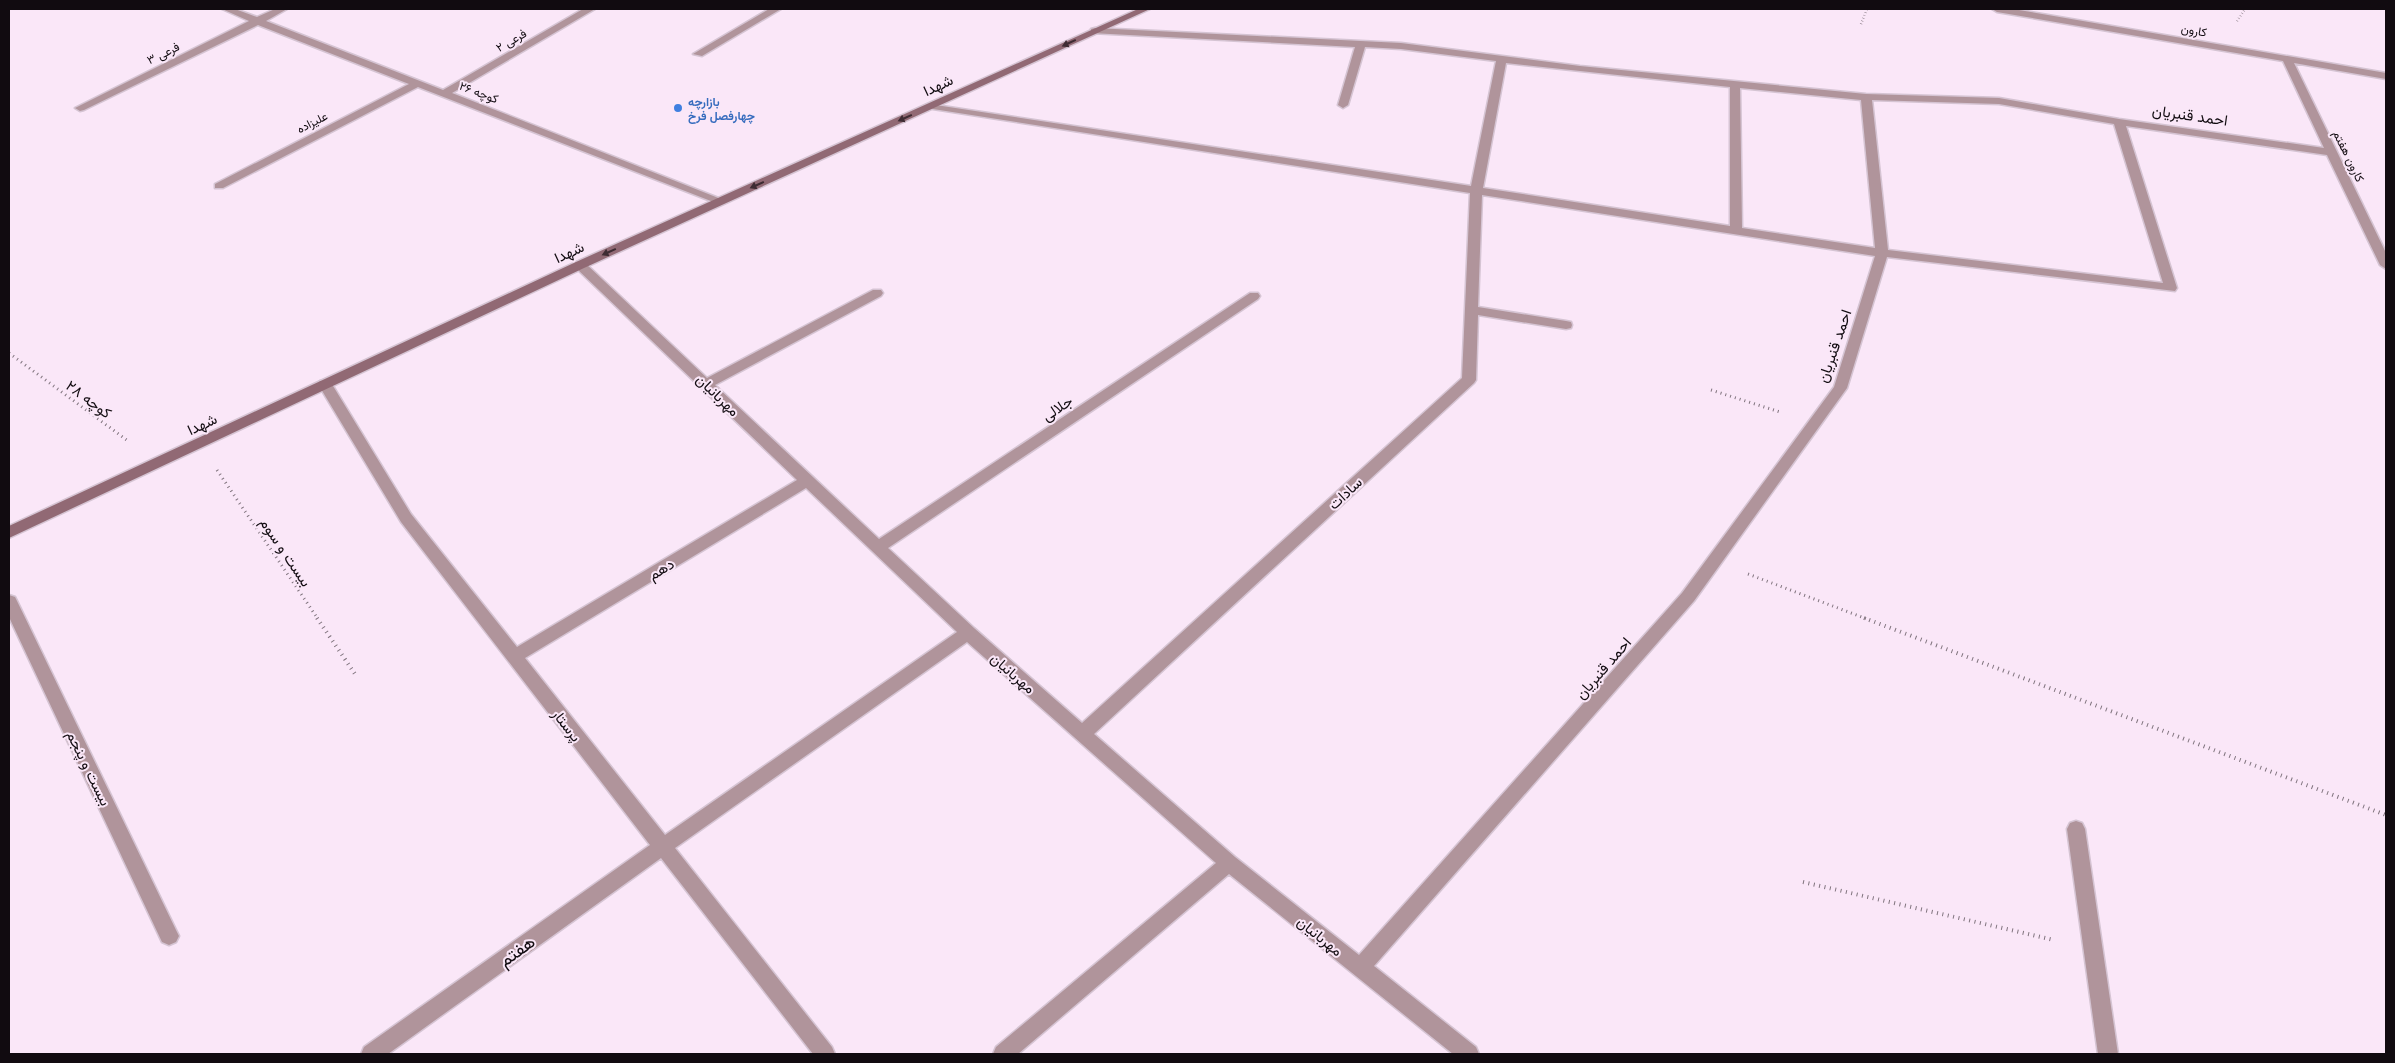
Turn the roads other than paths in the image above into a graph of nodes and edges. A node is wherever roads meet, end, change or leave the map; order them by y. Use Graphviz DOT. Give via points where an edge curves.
graph roads {
  1 [pos="227,9"];
  2 [pos="282,9"];
  3 [pos="590,9"];
  4 [pos="776,9"];
  5 [pos="1145,9"];
  6 [pos="1997,9"];
  7 [pos="258,20"];
  8 [pos="1095,31"];
  9 [pos="1361,45"];
  10 [pos="698,54"];
  11 [pos="1502,59"];
  12 [pos="2287,59"];
  13 [pos="2386,76"];
  14 [pos="418,82"];
  15 [pos="1735,84"];
  16 [pos="445,93"];
  17 [pos="1866,97"];
  18 [pos="1343,105"];
  19 [pos="933,106"];
  20 [pos="80,108"];
  21 [pos="2119,122"];
  22 [pos="2332,152"];
  23 [pos="219,186"];
  24 [pos="1476,192"];
  25 [pos="720,202"];
  26 [pos="1736,231"];
  27 [pos="1882,253"];
  28 [pos="580,265"];
  29 [pos="2386,265"];
  30 [pos="876,293"];
  31 [pos="1254,296"];
  32 [pos="1472,310"];
  33 [pos="1566,325"];
  34 [pos="325,384"];
  35 [pos="706,384"];
  36 [pos="808,481"];
  37 [pos="9,532"];
  38 [pos="878,547"];
  39 [pos="9,601"];
  40 [pos="968,633"];
  41 [pos="514,657"];
  42 [pos="1082,734"];
  43 [pos="2076,829"];
  44 [pos="662,847"];
  45 [pos="1228,863"];
  46 [pos="169,936"];
  47 [pos="1360,968"];
  48 [pos="371,1054"];
  49 [pos="825,1054"];
  50 [pos="1003,1054"];
  51 [pos="1468,1054"];
  52 [pos="2108,1054"];
  1 -- 7 [label="street, کوچه ۲۶"];
  2 -- 7 [label="street, فرعی ۳"];
  3 -- 16 [label="street, فرعی ۲"];
  4 -- 10 [label="street"];
  5 -- 8 [label="street, شهدا"];
  6 -- 12 [label="street, کارون"];
  7 -- 14 [label="street, کوچه ۲۶"];
  7 -- 20 [label="street, فرعی ۳"];
  8 -- 9 [label="street"];
  8 -- 19 [label="street, شهدا, one-way"];
  9 -- 11 [label="street" via="1401,46"];
  9 -- 18 [label="street"];
  11 -- 15 [label="street"];
  11 -- 24 [label="street, سادات"];
  12 -- 13 [label="street, کارون"];
  12 -- 22 [label="street, کارون هفتم"];
  14 -- 16 [label="street, کوچه ۲۶"];
  14 -- 23 [label="street, علیزاده"];
  15 -- 17 [label="street"];
  15 -- 26 [label="street"];
  16 -- 25 [label="street, کوچه ۲۶"];
  17 -- 21 [label="street, احمد قنبریان" via="1999,101"];
  17 -- 27 [label="street, احمد قنبریان"];
  19 -- 24 [label="street"];
  19 -- 25 [label="street, شهدا, one-way"];
  21 -- 22 [label="street, احمد قنبریان"];
  21 -- 27 [label="street" via="2171,288"];
  22 -- 29 [label="street, کارون هفتم"];
  24 -- 26 [label="street"];
  24 -- 32 [label="street, سادات"];
  25 -- 28 [label="street, شهدا, one-way"];
  26 -- 27 [label="street"];
  27 -- 47 [label="street, احمد قنبریان" via="1840,388 1714,562 1688,597"];
  28 -- 34 [label="street, شهدا"];
  28 -- 35 [label="street, مهربانیان"];
  30 -- 35 [label="street"];
  31 -- 38 [label="street, جلالی"];
  32 -- 33 [label="street"];
  32 -- 42 [label="street, سادات" via="1468,380"];
  34 -- 37 [label="street, شهدا"];
  34 -- 41 [label="street, پرستار" via="406,518"];
  35 -- 36 [label="street, مهربانیان"];
  36 -- 38 [label="street, مهربانیان"];
  36 -- 41 [label="street, دهم"];
  38 -- 40 [label="street, مهربانیان"];
  39 -- 46 [label="street, بیست و پنجم"];
  40 -- 42 [label="street, مهربانیان"];
  40 -- 44 [label="street, هفتم"];
  41 -- 44 [label="street, پرستار"];
  42 -- 45 [label="street, مهربانیان"];
  43 -- 52 [label="street"];
  44 -- 48 [label="street, هفتم"];
  44 -- 49 [label="street, پرستار"];
  45 -- 47 [label="street, مهربانیان"];
  45 -- 50 [label="street"];
  47 -- 51 [label="street, مهربانیان"];
}
